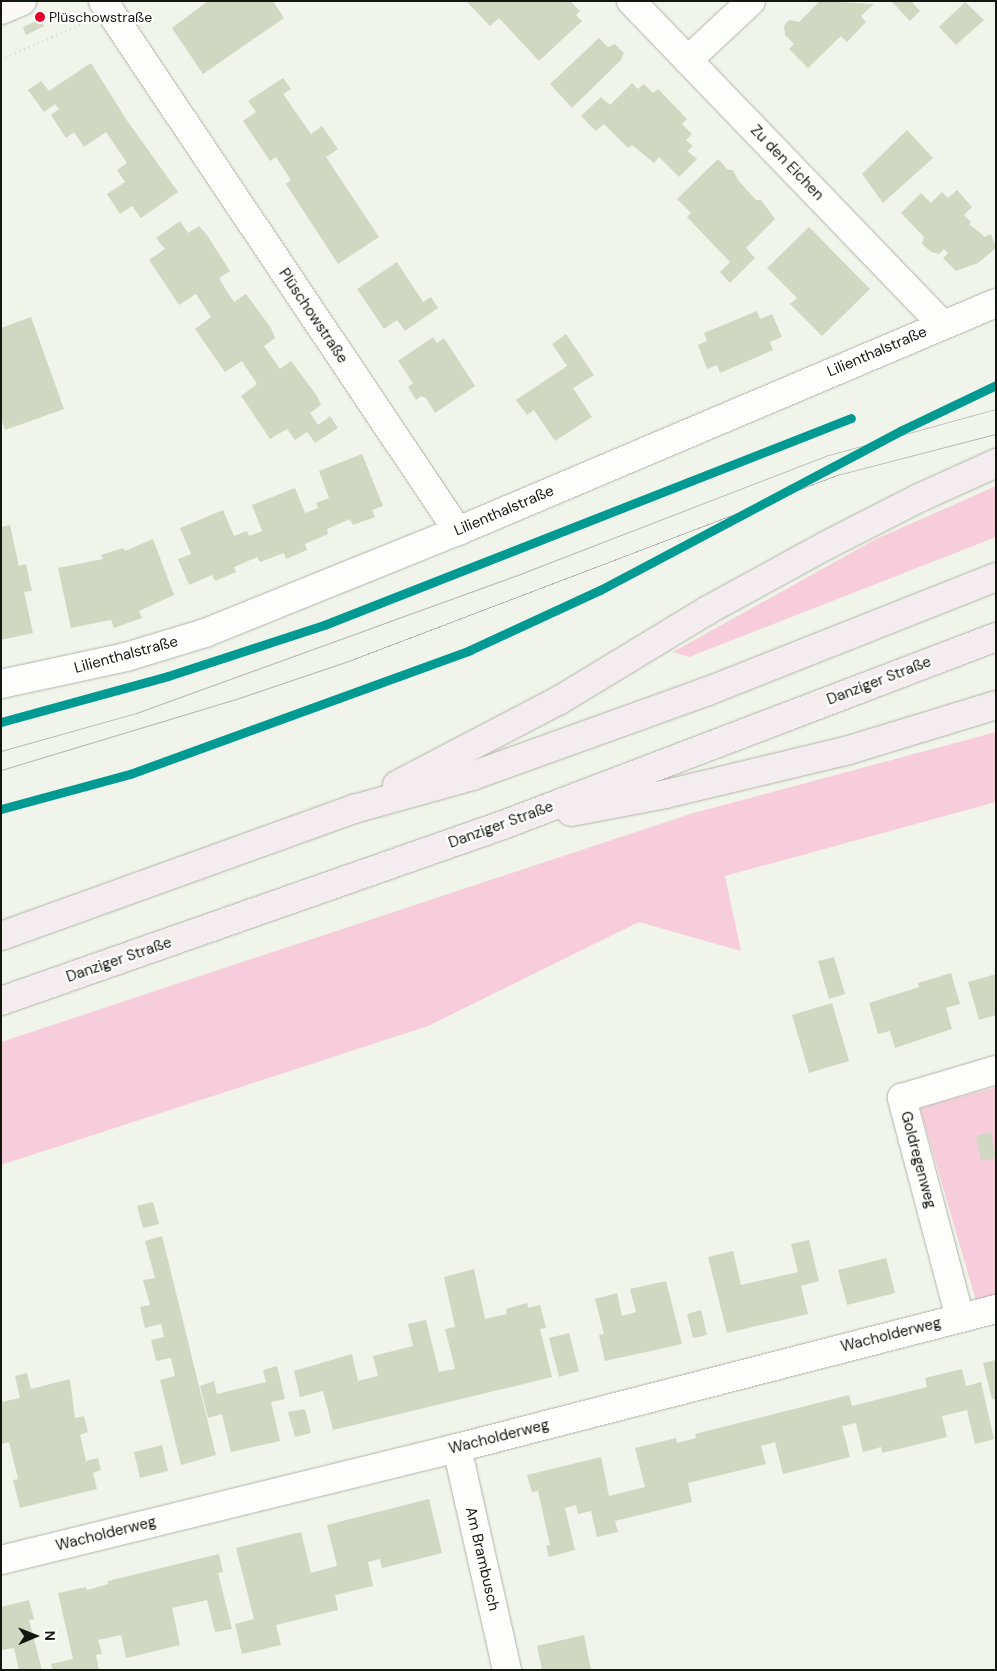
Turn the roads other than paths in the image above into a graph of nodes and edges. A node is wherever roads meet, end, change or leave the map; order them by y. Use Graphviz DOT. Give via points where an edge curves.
graph roads {
  1 [pos="22,1"];
  2 [pos="631,1"];
  3 [pos="751,1"];
  4 [pos="105,6"];
  5 [pos="1,10"];
  6 [pos="688,60"];
  7 [pos="996,304"];
  8 [pos="942,324"];
  9 [pos="996,463"];
  10 [pos="458,531"];
  11 [pos="996,577"];
  12 [pos="996,637"];
  13 [pos="1,684"];
  14 [pos="996,705"];
  15 [pos="354,809"];
  16 [pos="503,826"];
  17 [pos="1,936"];
  18 [pos="1,1001"];
  19 [pos="996,1070"];
  20 [pos="996,1309"];
  21 [pos="960,1318"];
  22 [pos="457,1448"];
  23 [pos="1,1560"];
  24 [pos="507,1670"];
  1 -- 5 [label="main road"];
  2 -- 6 [label="street, Zu den Eichen"];
  3 -- 6 [label="street"];
  4 -- 10 [label="street, Plüschowstraße"];
  6 -- 8 [label="street, Zu den Eichen"];
  7 -- 8 [label="street, Lilienthalstraße"];
  8 -- 10 [label="street, Lilienthalstraße"];
  9 -- 15 [label="highway" via="825,546 708,610 558,701"];
  10 -- 13 [label="street, Lilienthalstraße" via="206,633 126,658"];
  11 -- 15 [label="highway" via="708,691 472,776"];
  12 -- 16 [label="highway, Danziger Straße"];
  14 -- 16 [label="highway" via="830,754 666,794"];
  15 -- 17 [label="highway"];
  16 -- 18 [label="highway, Danziger Straße"];
  19 -- 21 [label="street, Goldregenweg" via="902,1098"];
  20 -- 21 [label="street, Wacholderweg"];
  21 -- 22 [label="street, Wacholderweg"];
  22 -- 23 [label="street, Wacholderweg"];
  22 -- 24 [label="street, Am Brambusch"];
}
